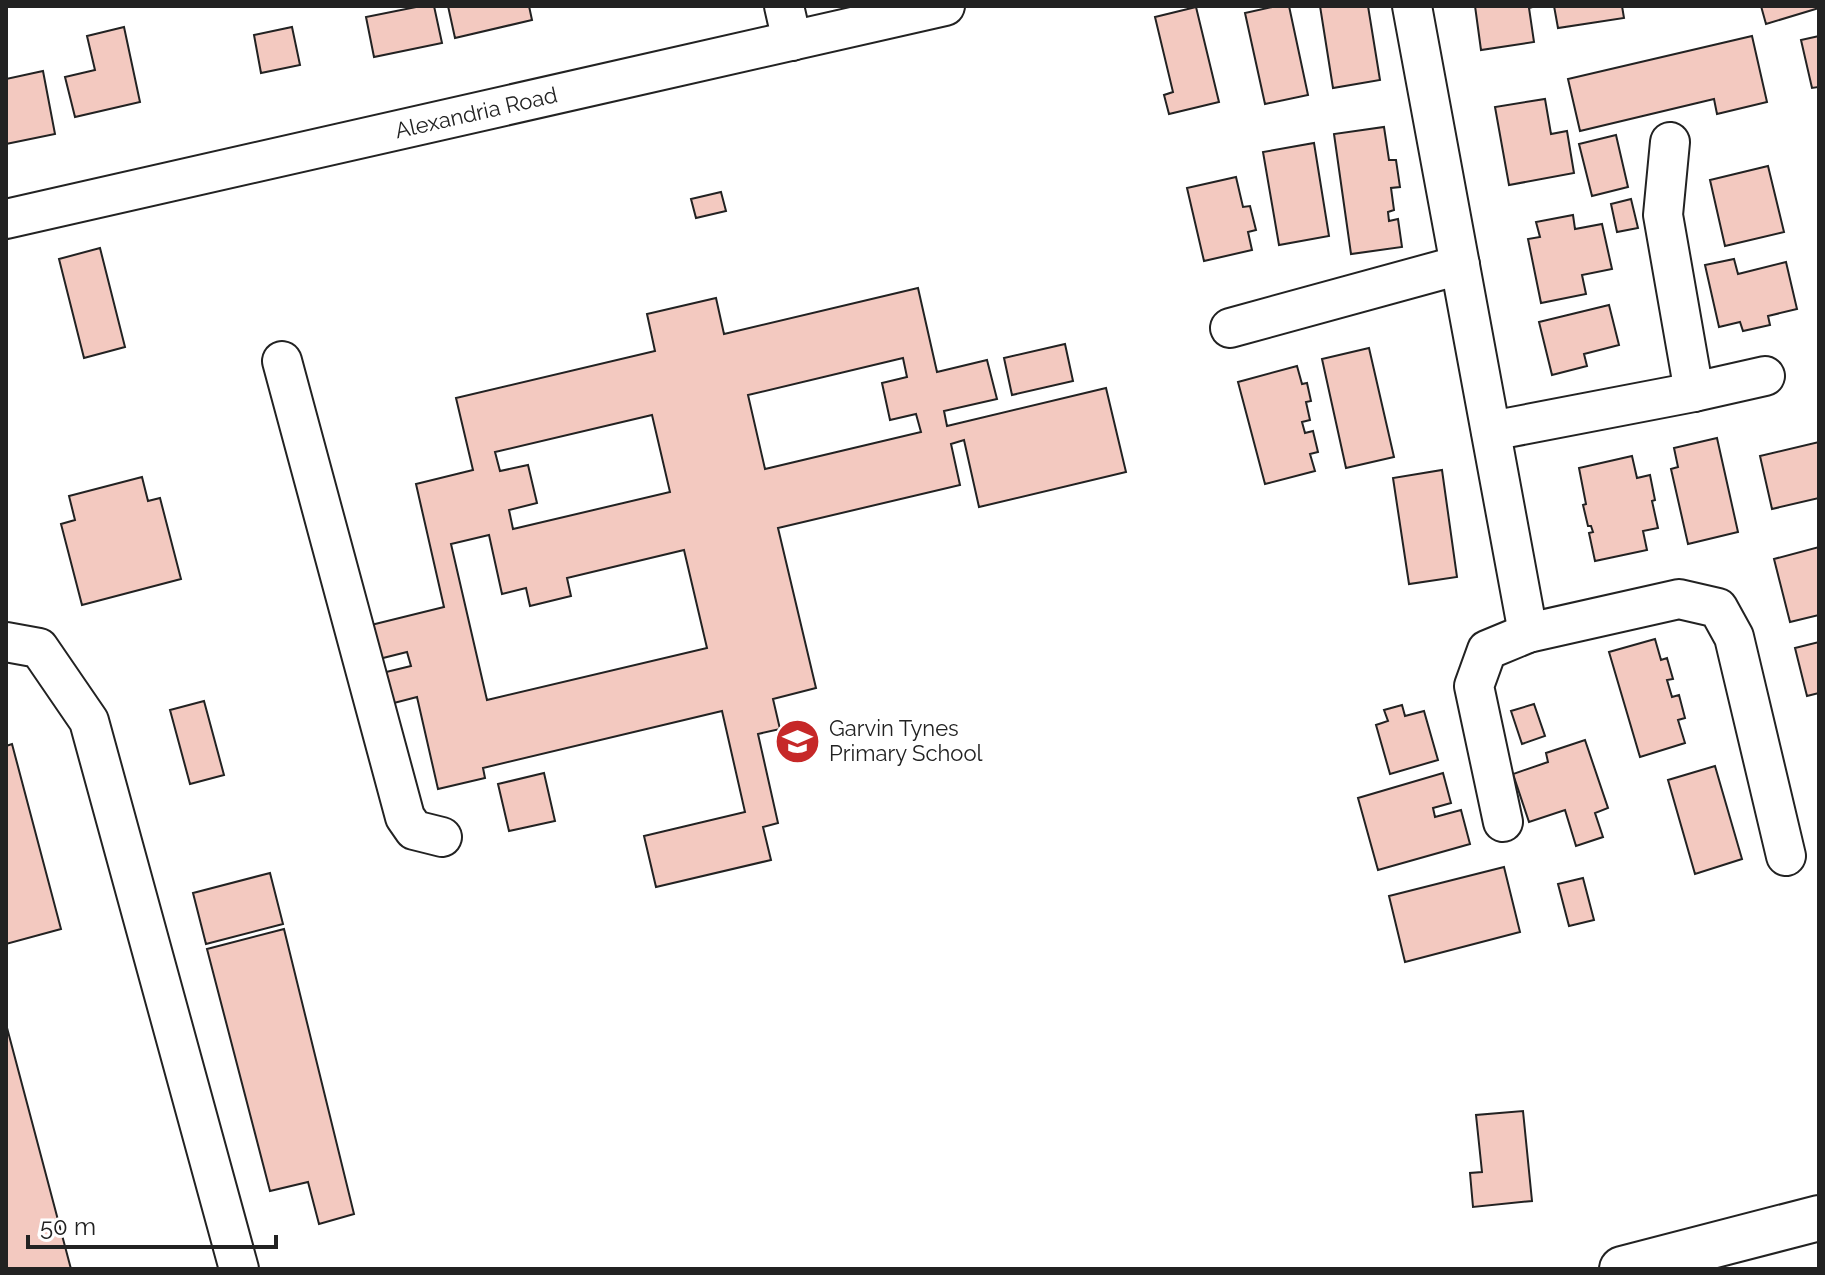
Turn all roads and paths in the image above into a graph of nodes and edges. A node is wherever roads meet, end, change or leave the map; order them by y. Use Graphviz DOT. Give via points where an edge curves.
graph roads {
  1 [pos="945,6"];
  2 [pos="1412,6"];
  3 [pos="788,24"];
  4 [pos="1670,142"];
  5 [pos="6,219"];
  6 [pos="1460,265"];
  7 [pos="1230,328"];
  8 [pos="282,361"];
  9 [pos="1765,376"];
  10 [pos="1694,392"];
  11 [pos="1491,431"];
  12 [pos="1528,633"];
  13 [pos="6,642"];
  14 [pos="1503,822"];
  15 [pos="442,837"];
  16 [pos="1786,856"];
  17 [pos="1819,1218"];
  18 [pos="239,1269"];
  19 [pos="1622,1269"];
  1 -- 3 [label="street, Alexandria Road"];
  2 -- 6 [label="street"];
  3 -- 5 [label="street, Alexandria Road"];
  4 -- 10 [label="street" via="1663,215"];
  6 -- 7 [label="street"];
  6 -- 11 [label="street"];
  8 -- 15 [label="street" via="405,817 414,830"];
  9 -- 10 [label="street"];
  10 -- 11 [label="street"];
  11 -- 12 [label="street"];
  12 -- 14 [label="street" via="1487,650 1474,686"];
  12 -- 16 [label="street" via="1679,599 1718,608 1734,637"];
  13 -- 18 [label="street" via="39,648 89,721"];
  17 -- 19 [label="main road"];
}
